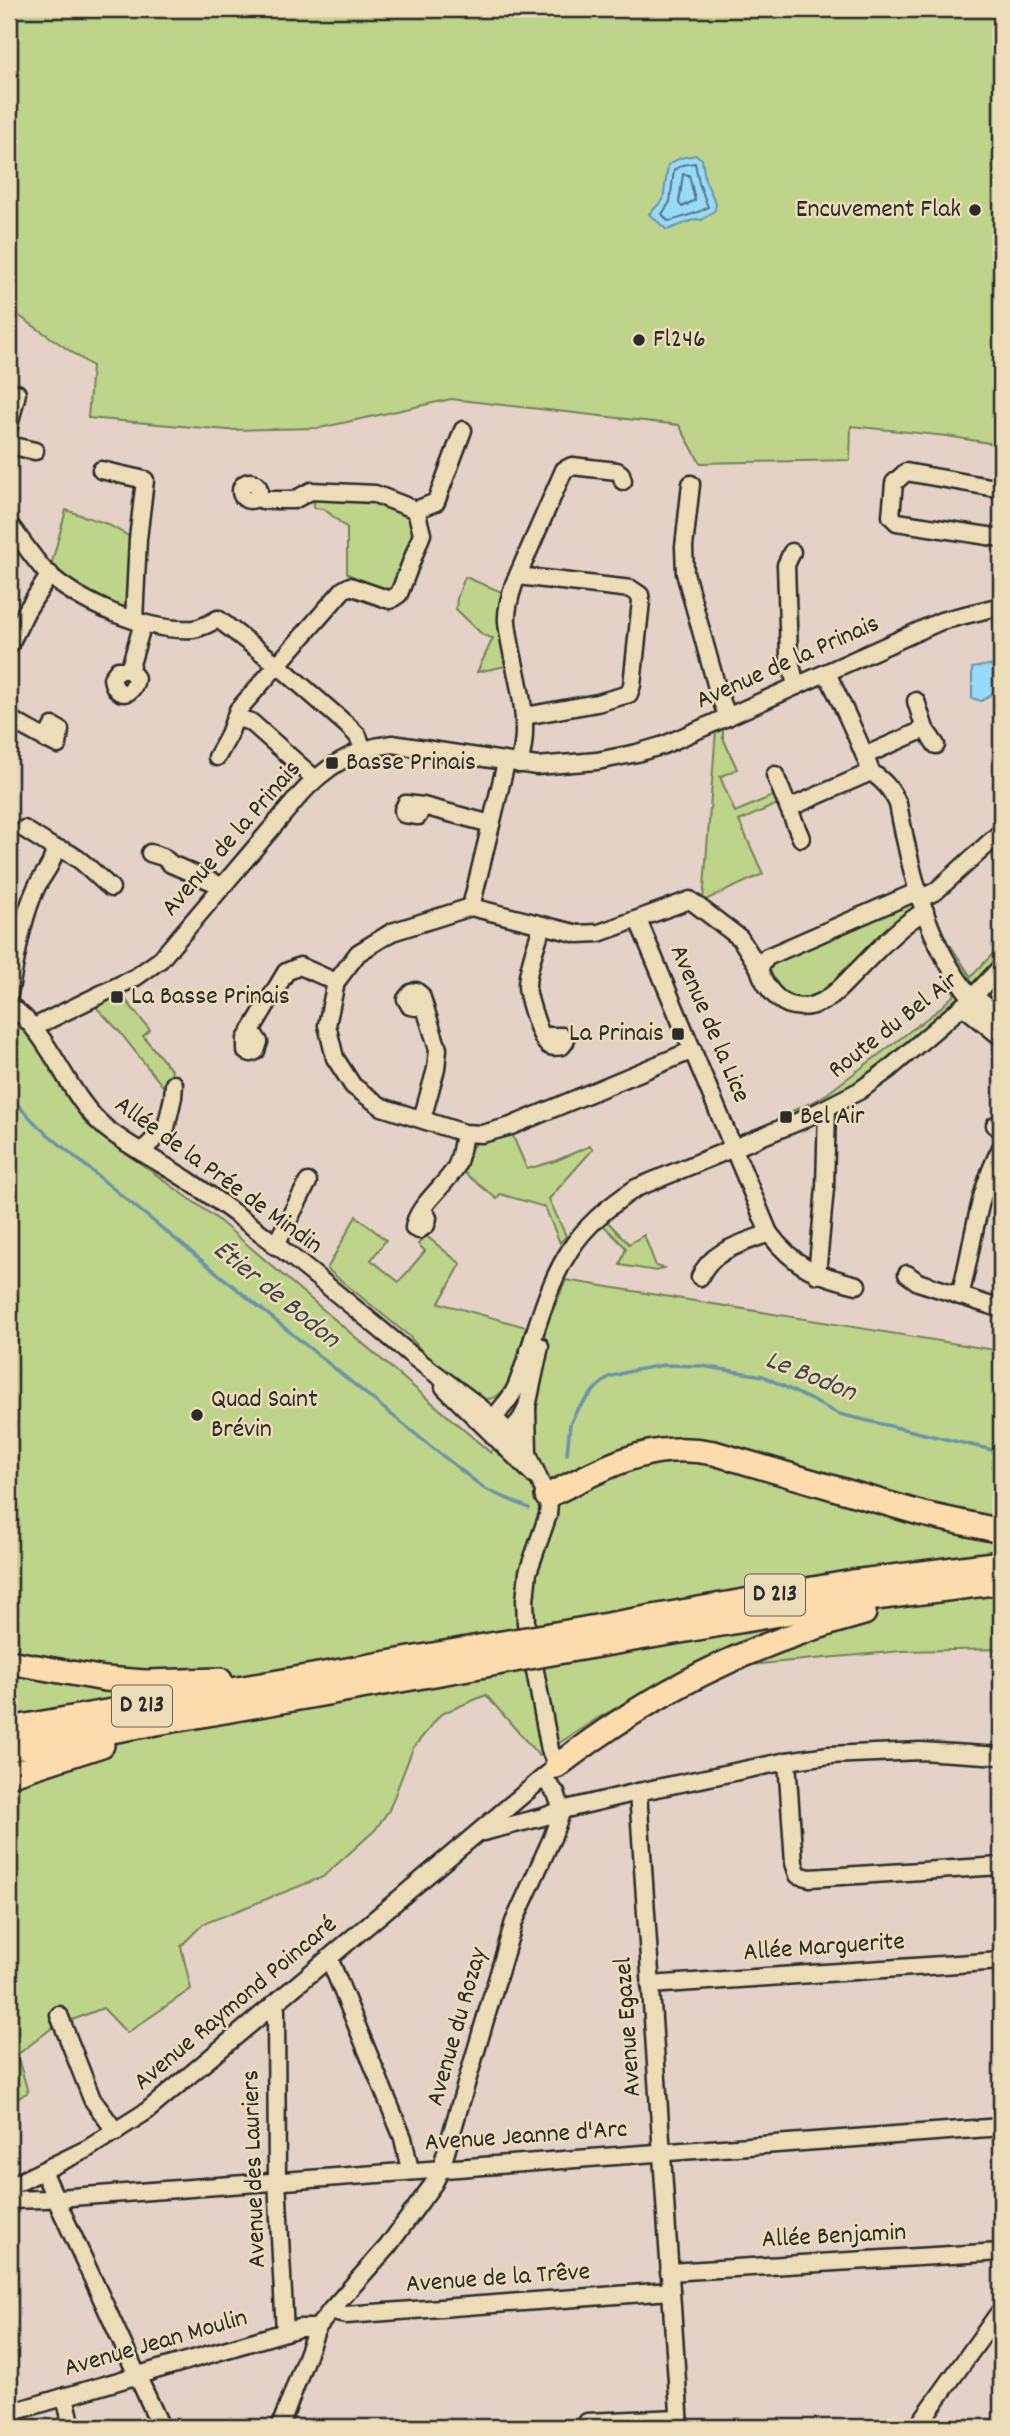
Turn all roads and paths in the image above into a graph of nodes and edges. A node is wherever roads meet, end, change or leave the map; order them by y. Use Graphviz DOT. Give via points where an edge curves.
graph roads {
  1 [pos="17,393"];
  2 [pos="9,426"];
  3 [pos="463,430"];
  4 [pos="9,444"];
  5 [pos="36,451"];
  6 [pos="101,470"];
  7 [pos="623,481"];
  8 [pos="691,484"];
  9 [pos="1001,489"];
  10 [pos="257,497"];
  11 [pos="416,510"];
  12 [pos="9,524"];
  13 [pos="1001,538"];
  14 [pos="792,552"];
  15 [pos="50,574"];
  16 [pos="518,576"];
  17 [pos="1001,606"];
  18 [pos="139,622"];
  19 [pos="9,646"];
  20 [pos="278,665"];
  21 [pos="130,670"];
  22 [pos="827,673"];
  23 [pos="796,686"];
  24 [pos="916,701"];
  25 [pos="525,716"];
  26 [pos="728,717"];
  27 [pos="237,718"];
  28 [pos="9,719"];
  29 [pos="925,729"];
  30 [pos="46,740"];
  31 [pos="936,745"];
  32 [pos="363,749"];
  33 [pos="866,755"];
  34 [pos="217,757"];
  35 [pos="512,764"];
  36 [pos="871,772"];
  37 [pos="775,775"];
  38 [pos="314,778"];
  39 [pos="423,806"];
  40 [pos="789,808"];
  41 [pos="491,824"];
  42 [pos="24,829"];
  43 [pos="1001,832"];
  44 [pos="801,838"];
  45 [pos="54,848"];
  46 [pos="150,853"];
  47 [pos="222,886"];
  48 [pos="111,888"];
  49 [pos="920,900"];
  50 [pos="471,907"];
  51 [pos="638,920"];
  52 [pos="542,926"];
  53 [pos="740,938"];
  54 [pos="781,950"];
  55 [pos="1001,967"];
  56 [pos="759,968"];
  57 [pos="336,982"];
  58 [pos="9,994"];
  59 [pos="970,1000"];
  60 [pos="423,1004"];
  61 [pos="9,1005"];
  62 [pos="1001,1018"];
  63 [pos="34,1027"];
  64 [pos="251,1030"];
  65 [pos="542,1035"];
  66 [pos="1001,1037"];
  67 [pos="692,1050"];
  68 [pos="174,1084"];
  69 [pos="827,1108"];
  70 [pos="422,1119"];
  71 [pos="464,1133"];
  72 [pos="734,1148"];
  73 [pos="1001,1149"];
  74 [pos="141,1152"];
  75 [pos="308,1182"];
  76 [pos="423,1210"];
  77 [pos="769,1233"];
  78 [pos="275,1246"];
  79 [pos="907,1273"];
  80 [pos="817,1275"];
  81 [pos="700,1277"];
  82 [pos="858,1285"];
  83 [pos="960,1296"];
  84 [pos="1001,1307"];
  85 [pos="544,1308"];
  86 [pos="423,1364"];
  87 [pos="527,1407"];
  88 [pos="495,1418"];
  89 [pos="510,1432"];
  90 [pos="494,1437"];
  91 [pos="528,1454"];
  92 [pos="542,1487"];
  93 [pos="1001,1531"];
  94 [pos="1001,1563"];
  95 [pos="1001,1582"];
  96 [pos="933,1590"];
  97 [pos="551,1644"];
  98 [pos="497,1654"];
  99 [pos="9,1662"];
  100 [pos="275,1683"];
  101 [pos="182,1717"];
  102 [pos="9,1729"];
  103 [pos="9,1749"];
  104 [pos="1001,1756"];
  105 [pos="787,1761"];
  106 [pos="550,1772"];
  107 [pos="9,1775"];
  108 [pos="529,1791"];
  109 [pos="638,1792"];
  110 [pos="562,1810"];
  111 [pos="543,1817"];
  112 [pos="478,1833"];
  113 [pos="1001,1866"];
  114 [pos="329,1958"];
  115 [pos="1001,1961"];
  116 [pos="650,1985"];
  117 [pos="274,2004"];
  118 [pos="59,2015"];
  119 [pos="1001,2127"];
  120 [pos="116,2132"];
  121 [pos="661,2152"];
  122 [pos="441,2169"];
  123 [pos="410,2170"];
  124 [pos="43,2171"];
  125 [pos="277,2180"];
  126 [pos="9,2187"];
  127 [pos="54,2197"];
  128 [pos="9,2200"];
  129 [pos="1001,2252"];
  130 [pos="669,2272"];
  131 [pos="671,2291"];
  132 [pos="332,2309"];
  133 [pos="1001,2310"];
  134 [pos="317,2328"];
  135 [pos="285,2332"];
  136 [pos="985,2333"];
  137 [pos="1001,2338"];
  138 [pos="136,2375"];
  139 [pos="65,2396"];
  140 [pos="9,2413"];
  141 [pos="587,2422"];
  142 [pos="679,2423"];
  143 [pos="72,2427"];
  144 [pos="161,2427"];
  145 [pos="280,2427"];
  146 [pos="917,2427"];
  1 -- 2 [label="street"];
  3 -- 11 [label="street" via="436,502"];
  4 -- 5 [label="street"];
  6 -- 18 [label="street" via="145,480 138,539"];
  7 -- 16 [label="street" via="617,471 572,466 564,470"];
  8 -- 26 [label="street" via="685,573"];
  9 -- 13 [label="street" via="906,472 894,483 891,516 897,522"];
  10 -- 11 [label="street" via="294,500 311,491 375,494"];
  11 -- 20 [label="street" via="422,534 399,594 390,600 346,587"];
  12 -- 15 [label="street"];
  14 -- 23 [label="street" via="786,565 789,656"];
  15 -- 18 [label="street" via="79,595"];
  15 -- 19 [label="street"];
  16 -- 25 [label="street" via="507,621"];
  16 -- 25 [label="street" via="631,589 640,595 629,694"];
  17 -- 22 [label="street, Avenue de la Prinais" via="941,621"];
  18 -- 20 [label="street" via="195,629 218,619"];
  18 -- 21 [label="street"];
  20 -- 27 [label="street"];
  20 -- 32 [label="street" via="347,725"];
  22 -- 23 [label="street, Avenue de la Prinais"];
  22 -- 33 [label="street"];
  23 -- 26 [label="street, Avenue de la Prinais"];
  24 -- 29 [label="street"];
  25 -- 35 [label="street"];
  26 -- 35 [label="street, Avenue de la Prinais" via="637,753 569,765"];
  27 -- 34 [label="street"];
  27 -- 38 [label="street" via="251,722"];
  28 -- 30 [label="street"];
  29 -- 31 [label="street"];
  29 -- 33 [label="street"];
  32 -- 35 [label="street, Avenue de la Prinais" via="392,744"];
  32 -- 38 [label="street, Avenue de la Prinais"];
  33 -- 36 [label="street"];
  35 -- 41 [label="street"];
  36 -- 40 [label="street"];
  36 -- 49 [label="street" via="892,791 898,804"];
  37 -- 40 [label="street"];
  38 -- 47 [label="street, Avenue de la Prinais"];
  39 -- 41 [label="street"];
  40 -- 44 [label="street"];
  41 -- 50 [label="street"];
  42 -- 45 [label="street"];
  43 -- 49 [label="street"];
  45 -- 48 [label="street" via="75,857"];
  45 -- 58 [label="street" via="54,858 29,907"];
  46 -- 47 [label="street"];
  47 -- 63 [label="street, Avenue de la Prinais" via="160,960 136,977"];
  49 -- 54 [label="street"];
  49 -- 56 [label="street" via="908,921 821,1003 805,1008 785,1004 772,993"];
  49 -- 59 [label="street" via="946,960"];
  50 -- 52 [label="street"];
  50 -- 57 [label="street" via="383,936 358,953"];
  51 -- 52 [label="street" via="599,933 578,934"];
  51 -- 53 [label="street" via="690,900"];
  51 -- 67 [label="street, Avenue de la Lice"];
  52 -- 65 [label="street" via="527,986"];
  53 -- 54 [label="street"];
  53 -- 56 [label="street"];
  54 -- 56 [label="street"];
  55 -- 59 [label="street, Route du Bel Air"];
  57 -- 64 [label="street" via="307,968 292,968 280,979"];
  57 -- 70 [label="street" via="327,1025 335,1058 353,1086 382,1107"];
  59 -- 62 [label="street"];
  59 -- 66 [label="street"];
  59 -- 69 [label="street, Route du Bel Air" via="871,1083"];
  60 -- 70 [label="street" via="438,1049"];
  61 -- 63 [label="street, Allée de la Prée de Mindin"];
  63 -- 74 [label="street, Allée de la Prée de Mindin" via="92,1113"];
  67 -- 71 [label="street" via="511,1126 482,1134"];
  67 -- 72 [label="street, Avenue de la Lice"];
  68 -- 74 [label="street" via="166,1128"];
  69 -- 72 [label="street, Route du Bel Air"];
  69 -- 80 [label="street"];
  70 -- 71 [label="street"];
  71 -- 76 [label="street" via="456,1166"];
  72 -- 77 [label="street, Avenue de la Lice"];
  72 -- 85 [label="street, Route du Bel Air" via="636,1188 614,1202 569,1251"];
  73 -- 83 [label="street" via="984,1191"];
  74 -- 78 [label="street, Allée de la Prée de Mindin" via="192,1183"];
  75 -- 78 [label="street"];
  77 -- 80 [label="street, Avenue de la Lice" via="793,1261"];
  77 -- 81 [label="street" via="715,1255"];
  78 -- 86 [label="street, Allée de la Prée de Mindin"];
  79 -- 83 [label="street" via="918,1282"];
  80 -- 82 [label="street"];
  83 -- 84 [label="street"];
  85 -- 87 [label="street"];
  85 -- 88 [label="street" via="517,1387"];
  86 -- 88 [label="street"];
  86 -- 90 [label="street"];
  87 -- 89 [label="street"];
  87 -- 91 [label="street"];
  88 -- 89 [label="street"];
  88 -- 90 [label="street"];
  89 -- 90 [label="street"];
  89 -- 91 [label="street"];
  90 -- 92 [label="street"];
  91 -- 92 [label="street"];
  92 -- 93 [label="highway" via="637,1454 690,1448 923,1514"];
  92 -- 106 [label="street" via="548,1515 528,1572 525,1600"];
  94 -- 97 [label="highway, D 213" via="853,1582"];
  95 -- 96 [label="highway, D 213"];
  96 -- 97 [label="highway, D 213"];
  96 -- 106 [label="highway" via="913,1602 830,1622 709,1669 602,1731"];
  97 -- 98 [label="highway, D 213, bridge"];
  98 -- 100 [label="highway, D 213"];
  98 -- 101 [label="highway, D 213"];
  99 -- 100 [label="highway" via="105,1679 261,1678"];
  100 -- 102 [label="highway, D 213"];
  101 -- 103 [label="highway, D 213"];
  101 -- 107 [label="highway" via="166,1729"];
  104 -- 105 [label="street, Avenue Raymond Poincaré" via="922,1751"];
  105 -- 109 [label="street, Avenue Raymond Poincaré"];
  105 -- 113 [label="street" via="798,1875 810,1878"];
  106 -- 108 [label="street, Avenue Raymond Poincaré"];
  106 -- 110 [label="street"];
  108 -- 111 [label="street" via="532,1804"];
  108 -- 112 [label="street, Avenue Raymond Poincaré"];
  109 -- 110 [label="street, Avenue Raymond Poincaré"];
  109 -- 116 [label="street, Avenue Egazel"];
  110 -- 111 [label="street, Avenue Raymond Poincaré"];
  110 -- 122 [label="street, Avenue du Rozay" via="514,1922"];
  111 -- 112 [label="street, Avenue Raymond Poincaré"];
  112 -- 114 [label="street, Avenue Raymond Poincaré"];
  114 -- 117 [label="street, Avenue Raymond Poincaré"];
  114 -- 123 [label="street" via="403,2138"];
  115 -- 116 [label="street, Allée Marguerite"];
  116 -- 121 [label="street, Avenue Egazel"];
  117 -- 120 [label="street, Avenue Raymond Poincaré"];
  117 -- 125 [label="street, Avenue des Lauriers"];
  118 -- 120 [label="street" via="92,2099"];
  119 -- 121 [label="street, Avenue Jeanne d'Arc"];
  120 -- 124 [label="street, Avenue Raymond Poincaré"];
  121 -- 122 [label="street, Avenue Jeanne d'Arc"];
  121 -- 130 [label="street, Avenue Egazel"];
  122 -- 123 [label="street, Avenue Jeanne d'Arc"];
  122 -- 132 [label="street, Avenue du Rozay" via="388,2246"];
  123 -- 125 [label="street, Avenue Jeanne d'Arc"];
  124 -- 126 [label="street, Avenue Raymond Poincaré"];
  124 -- 127 [label="street"];
  125 -- 127 [label="street, Avenue Jeanne d'Arc"];
  125 -- 135 [label="street, Avenue des Lauriers"];
  127 -- 128 [label="street, Avenue Jeanne d'Arc"];
  127 -- 138 [label="street"];
  129 -- 130 [label="street, Allée Benjamin"];
  130 -- 131 [label="street, Avenue Egazel"];
  131 -- 132 [label="street, Avenue de la Trêve" via="346,2315"];
  131 -- 142 [label="street, Avenue Egazel"];
  132 -- 134 [label="street, Avenue du Rozay"];
  133 -- 136 [label="street"];
  134 -- 135 [label="street, Avenue Jean Moulin"];
  134 -- 145 [label="street, Avenue du Rozay"];
  135 -- 138 [label="street, Avenue Jean Moulin"];
  136 -- 137 [label="street"];
  136 -- 146 [label="street"];
  138 -- 139 [label="street, Avenue Jean Moulin"];
  138 -- 144 [label="street"];
  139 -- 140 [label="street, Avenue Jean Moulin"];
  139 -- 143 [label="street"];
  141 -- 142 [label="street"];
}
